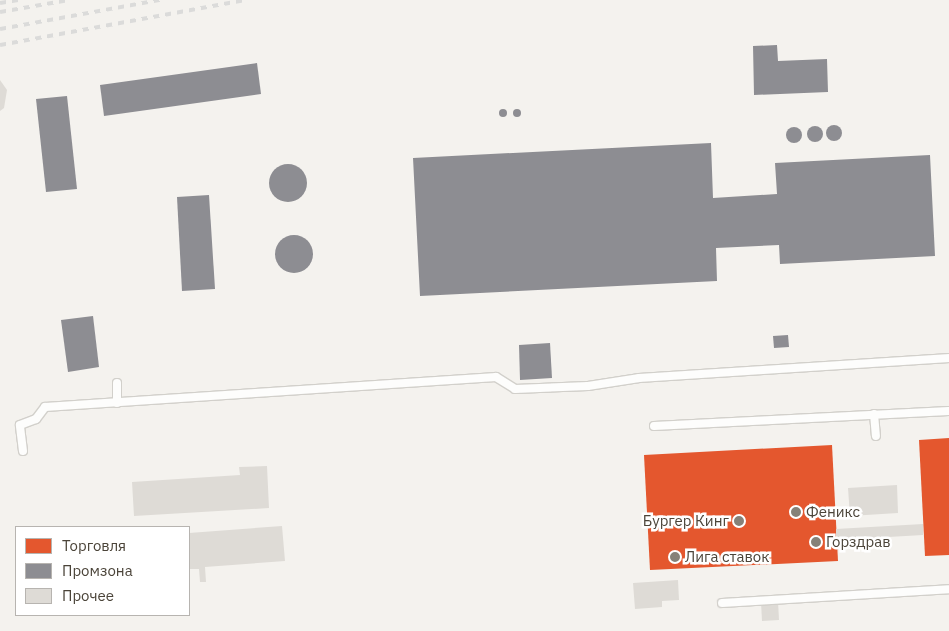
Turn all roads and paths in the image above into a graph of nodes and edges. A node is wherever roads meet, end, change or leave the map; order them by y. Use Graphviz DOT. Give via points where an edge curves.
graph roads {
  1 [pos="949,359"];
  2 [pos="117,383"];
  3 [pos="117,403"];
  4 [pos="949,410"];
  5 [pos="874,414"];
  6 [pos="654,426"];
  7 [pos="876,436"];
  8 [pos="22,450"];
  9 [pos="949,589"];
  10 [pos="722,602"];
  1 -- 3 [label="lane" via="639,378 579,386 515,389 496,377"];
  2 -- 3 [label="lane"];
  3 -- 8 [label="lane" via="45,407 36,419 20,426"];
  4 -- 5 [label="lane"];
  5 -- 6 [label="lane"];
  5 -- 7 [label="lane"];
  9 -- 10 [label="lane"];
}
